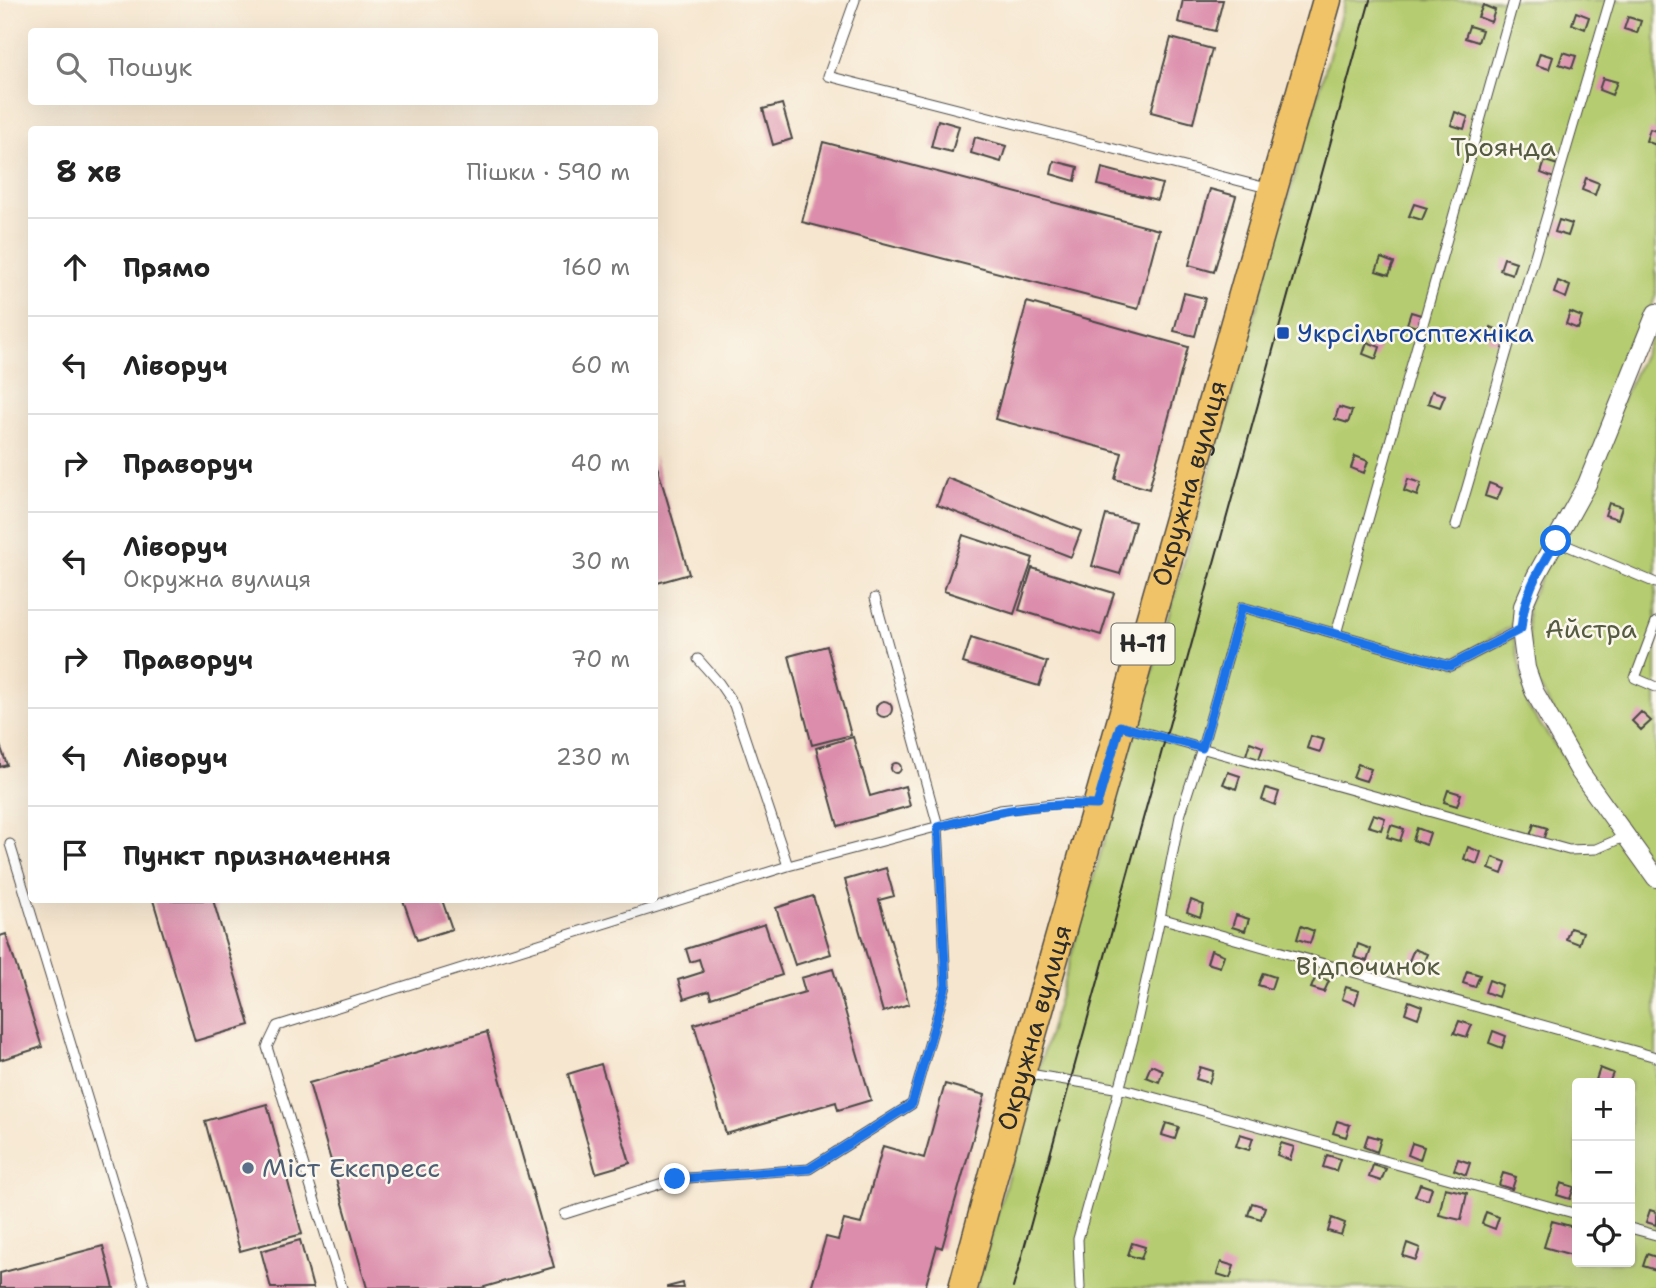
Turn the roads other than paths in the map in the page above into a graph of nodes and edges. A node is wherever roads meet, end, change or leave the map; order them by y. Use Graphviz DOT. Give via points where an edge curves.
graph roads {
  1 [pos="855,0"];
  2 [pos="1327,0"];
  3 [pos="1514,0"];
  4 [pos="1610,0"];
  5 [pos="1273,189"];
  6 [pos="1656,313"];
  7 [pos="1456,525"];
  8 [pos="1556,541"];
  9 [pos="1656,583"];
  10 [pos="875,598"];
  11 [pos="1656,622"];
  12 [pos="1521,629"];
  13 [pos="1336,634"];
  14 [pos="698,659"];
  15 [pos="1656,687"];
  16 [pos="1120,726"];
  17 [pos="1202,748"];
  18 [pos="1097,805"];
  19 [pos="938,827"];
  20 [pos="1626,836"];
  21 [pos="10,844"];
  22 [pos="788,866"];
  23 [pos="1656,878"];
  24 [pos="1160,918"];
  25 [pos="1656,1057"];
  26 [pos="1021,1073"];
  27 [pos="1117,1088"];
  28 [pos="1572,1213"];
  29 [pos="565,1214"];
  30 [pos="1635,1229"];
  31 [pos="1656,1235"];
  32 [pos="145,1288"];
  33 [pos="342,1288"];
  34 [pos="963,1288"];
  35 [pos="1080,1288"];
  1 -- 5 [label="lane" via="828,76"];
  2 -- 5 [label="main road, Окружна вулиця / Н-11"];
  3 -- 13 [label="lane"];
  4 -- 7 [label="lane"];
  5 -- 16 [label="main road, Окружна вулиця / Н-11"];
  6 -- 8 [label="street" via="1587,484"];
  8 -- 9 [label="lane"];
  8 -- 12 [label="street" via="1523,606"];
  10 -- 19 [label="lane"];
  11 -- 15 [label="lane" via="1635,678"];
  12 -- 13 [label="lane" via="1450,666"];
  12 -- 20 [label="street" via="1534,691 1580,772"];
  13 -- 17 [label="lane" via="1242,607"];
  14 -- 22 [label="lane" via="734,705"];
  16 -- 17 [label="lane"];
  16 -- 18 [label="main road, Окружна вулиця / Н-11"];
  17 -- 20 [label="lane" via="1569,849 1596,849"];
  17 -- 24 [label="lane" via="1180,816"];
  18 -- 19 [label="lane" via="1027,806"];
  18 -- 26 [label="main road, Окружна вулиця / Н-11"];
  19 -- 22 [label="lane"];
  19 -- 29 [label="lane" via="946,985 912,1104 809,1169 675,1179"];
  20 -- 23 [label="street"];
  21 -- 32 [label="lane"];
  22 -- 33 [label="lane" via="277,1026 267,1047"];
  24 -- 25 [label="lane"];
  24 -- 27 [label="lane" via="1133,1040"];
  26 -- 27 [label="lane"];
  26 -- 34 [label="main road, Окружна вулиця / Н-11"];
  27 -- 28 [label="lane"];
  27 -- 35 [label="lane" via="1078,1239"];
  30 -- 31 [label="lane"];
}
